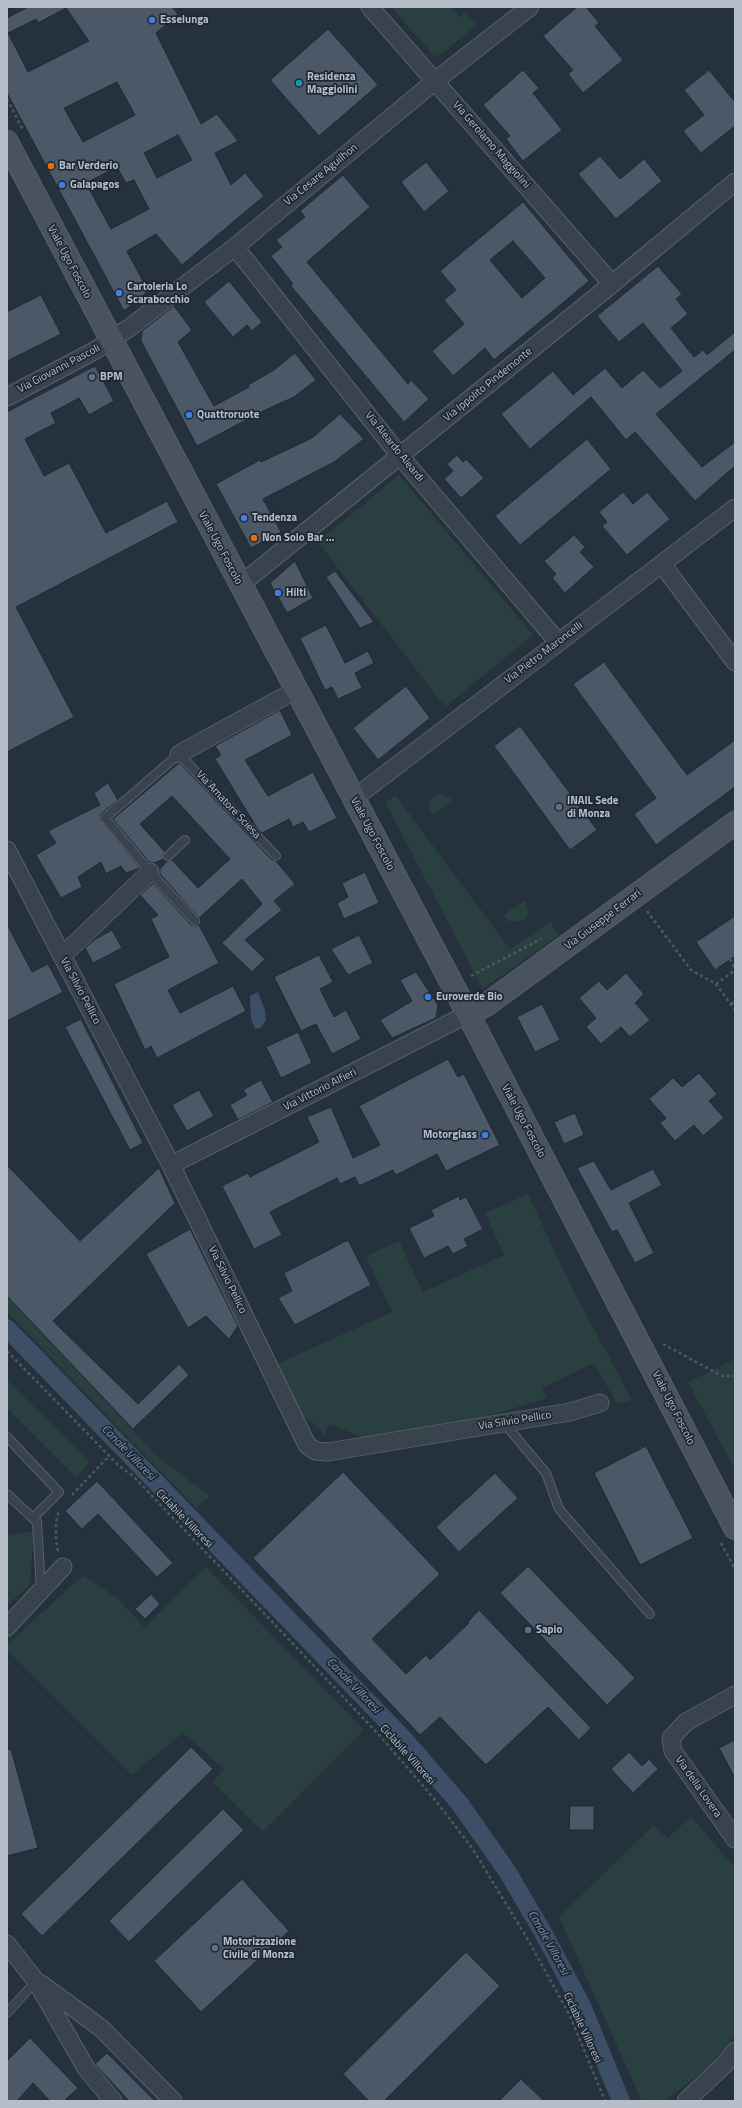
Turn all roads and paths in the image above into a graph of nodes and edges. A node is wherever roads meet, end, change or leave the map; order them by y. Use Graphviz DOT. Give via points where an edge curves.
graph roads {
  1 [pos="370,7"];
  2 [pos="530,7"];
  3 [pos="435,82"];
  4 [pos="7,142"];
  5 [pos="735,182"];
  6 [pos="235,247"];
  7 [pos="612,284"];
  8 [pos="111,341"];
  9 [pos="7,397"];
  10 [pos="400,456"];
  11 [pos="735,508"];
  12 [pos="662,564"];
  13 [pos="240,585"];
  14 [pos="558,642"];
  15 [pos="735,662"];
  16 [pos="296,690"];
  17 [pos="179,754"];
  18 [pos="353,798"];
  19 [pos="735,823"];
  20 [pos="185,840"];
  21 [pos="7,850"];
  22 [pos="168,856"];
  23 [pos="276,856"];
  24 [pos="153,870"];
  25 [pos="647,911"];
  26 [pos="196,921"];
  27 [pos="543,938"];
  28 [pos="62,956"];
  29 [pos="730,959"];
  30 [pos="735,969"];
  31 [pos="471,976"];
  32 [pos="716,984"];
  33 [pos="735,1001"];
  34 [pos="731,1004"];
  35 [pos="735,1010"];
  36 [pos="468,1014"];
  37 [pos="171,1165"];
  38 [pos="663,1344"];
  39 [pos="7,1351"];
  40 [pos="735,1376"];
  41 [pos="600,1403"];
  42 [pos="504,1423"];
  43 [pos="7,1437"];
  44 [pos="109,1456"];
  45 [pos="7,1494"];
  46 [pos="68,1498"];
  47 [pos="59,1508"];
  48 [pos="32,1518"];
  49 [pos="735,1528"];
  50 [pos="63,1567"];
  51 [pos="42,1591"];
  52 [pos="650,1614"];
  53 [pos="7,1627"];
  54 [pos="735,1695"];
  55 [pos="735,1839"];
  56 [pos="7,1944"];
  57 [pos="36,1981"];
  58 [pos="7,2013"];
  59 [pos="735,2050"];
  60 [pos="113,2101"];
  61 [pos="173,2101"];
  62 [pos="605,2101"];
  63 [pos="686,2101"];
  1 -- 3 [label="street, Via Gerolamo Maggiolini"];
  2 -- 3 [label="street, Via Cesare Aguilhon"];
  3 -- 6 [label="street, Via Cesare Aguilhon"];
  3 -- 7 [label="street, Via Gerolamo Maggiolini"];
  4 -- 8 [label="street, Viale Ugo Foscolo"];
  5 -- 7 [label="street, Via Ippolito Pindemonte"];
  6 -- 8 [label="street, Via Cesare Aguilhon"];
  6 -- 10 [label="street, Via Aleardo Aleardi"];
  7 -- 10 [label="street, Via Ippolito Pindemonte"];
  8 -- 9 [label="street, Via Giovanni Pascoli"];
  8 -- 13 [label="street, Viale Ugo Foscolo"];
  10 -- 13 [label="street, Via Ippolito Pindemonte"];
  10 -- 14 [label="street, Via Aleardo Aleardi"];
  11 -- 12 [label="street, Via Pietro Maroncelli"];
  12 -- 14 [label="street, Via Pietro Maroncelli"];
  12 -- 15 [label="street"];
  13 -- 16 [label="street, Viale Ugo Foscolo"];
  14 -- 18 [label="street, Via Pietro Maroncelli"];
  16 -- 17 [label="street"];
  16 -- 18 [label="street, Viale Ugo Foscolo"];
  17 -- 23 [label="lane, Via Amatore Sciesa"];
  17 -- 24 [label="lane" via="105,818"];
  18 -- 36 [label="street, Viale Ugo Foscolo"];
  19 -- 36 [label="street, Via Giuseppe Ferrari" via="512,987"];
  20 -- 22 [label="lane"];
  21 -- 28 [label="street, Via Silvio Pellico"];
  24 -- 26 [label="lane"];
  24 -- 28 [label="street"];
  25 -- 32 [label="path" via="691,970"];
  27 -- 31 [label="path"];
  28 -- 37 [label="street, Via Silvio Pellico"];
  29 -- 30 [label="path"];
  30 -- 32 [label="path"];
  32 -- 34 [label="path"];
  33 -- 34 [label="path"];
  34 -- 35 [label="path"];
  36 -- 37 [label="street, Via Vittorio Alfieri"];
  36 -- 49 [label="street, Viale Ugo Foscolo"];
  37 -- 42 [label="street, Via Silvio Pellico" via="307,1445 316,1451 328,1452"];
  38 -- 40 [label="path" via="722,1376"];
  39 -- 44 [label="path, Ciclabile Villoresi"];
  41 -- 42 [label="street, Via Silvio Pellico" via="570,1412"];
  42 -- 52 [label="lane" via="546,1473 559,1509"];
  43 -- 48 [label="lane" via="59,1492"];
  44 -- 46 [label="path"];
  44 -- 62 [label="path, Ciclabile Villoresi" via="132,1476 353,1708 412,1772 456,1826 506,1904 570,2016"];
  45 -- 48 [label="lane"];
  47 -- 50 [label="path" via="56,1541"];
  48 -- 51 [label="lane" via="37,1522"];
  50 -- 51 [label="street"];
  51 -- 53 [label="street"];
  54 -- 55 [label="street, Via della Lovera" via="686,1722 671,1738 673,1750"];
  56 -- 57 [label="street"];
  57 -- 58 [label="lane"];
  57 -- 60 [label="street" via="86,2068"];
  57 -- 61 [label="street" via="100,2028"];
  59 -- 63 [label="street" via="725,2064"];
}
